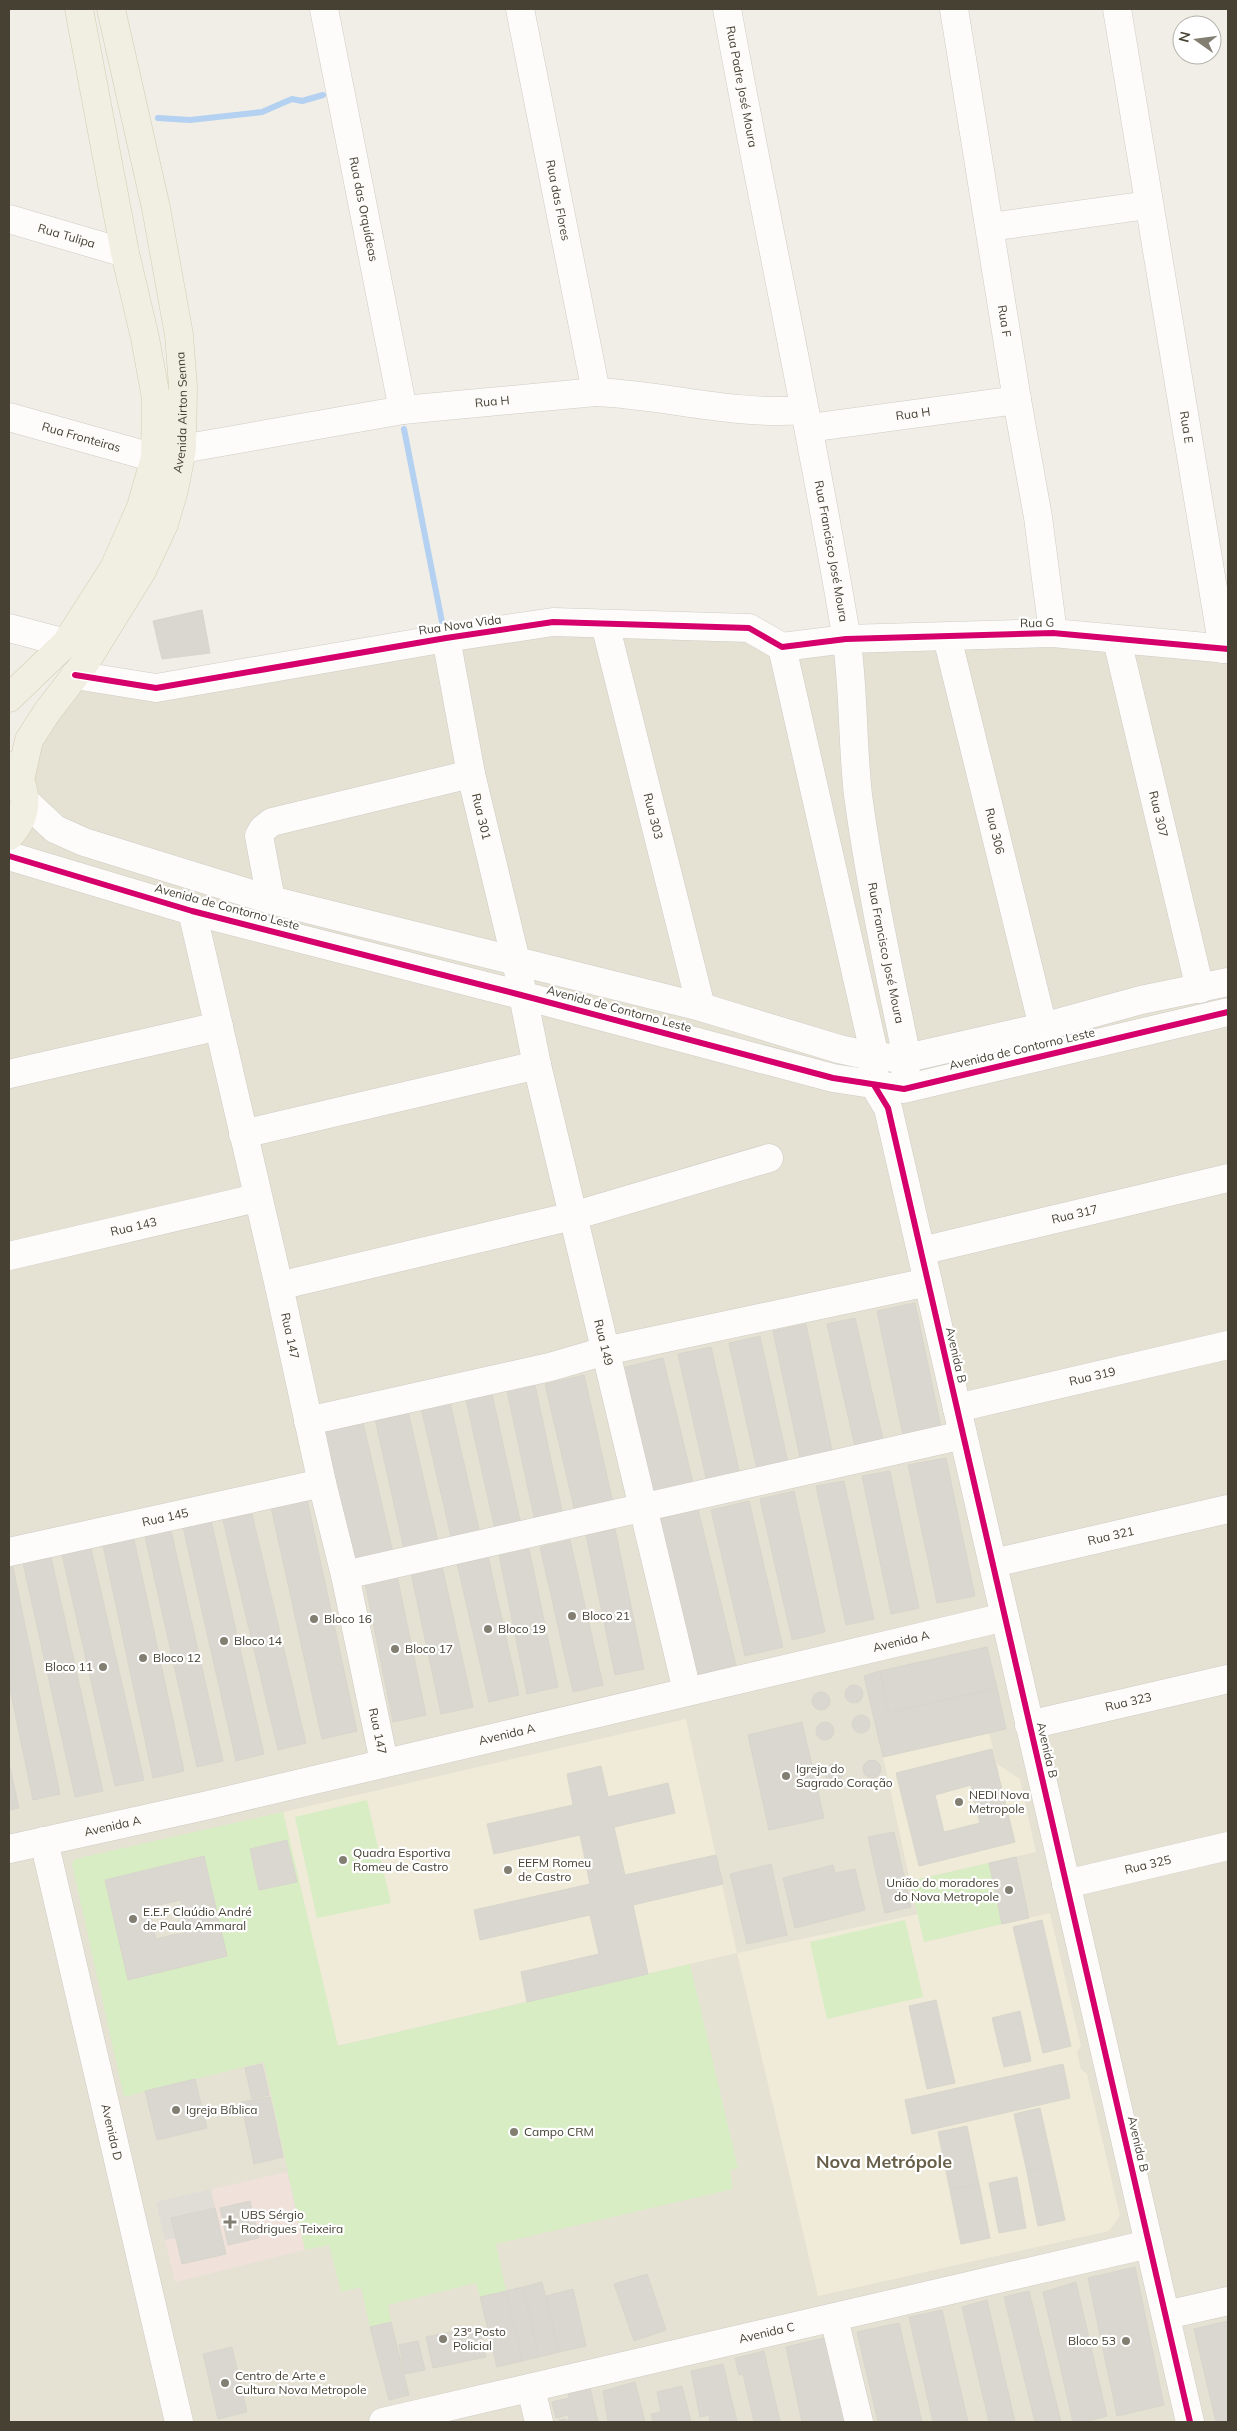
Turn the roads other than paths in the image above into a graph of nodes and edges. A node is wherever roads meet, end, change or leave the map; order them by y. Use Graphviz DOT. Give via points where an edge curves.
graph roads {
  1 [pos="79,9"];
  2 [pos="111,9"];
  3 [pos="324,9"];
  4 [pos="520,9"];
  5 [pos="727,9"];
  6 [pos="954,9"];
  7 [pos="1117,9"];
  8 [pos="755,165"];
  9 [pos="1148,204"];
  10 [pos="9,219"];
  11 [pos="990,226"];
  12 [pos="125,253"];
  13 [pos="596,392"];
  14 [pos="1017,400"];
  15 [pos="403,410"];
  16 [pos="9,418"];
  17 [pos="807,419"];
  18 [pos="182,450"];
  19 [pos="154,458"];
  20 [pos="605,624"];
  21 [pos="9,628"];
  22 [pos="1053,634"];
  23 [pos="947,637"];
  24 [pos="446,638"];
  25 [pos="846,639"];
  26 [pos="1117,640"];
  27 [pos="66,643"];
  28 [pos="782,648"];
  29 [pos="1226,649"];
  30 [pos="75,675"];
  31 [pos="9,698"];
  32 [pos="471,774"];
  33 [pos="18,783"];
  34 [pos="9,836"];
  35 [pos="9,856"];
  36 [pos="271,900"];
  37 [pos="192,911"];
  38 [pos="516,960"];
  39 [pos="1228,982"];
  40 [pos="1200,989"];
  41 [pos="521,995"];
  42 [pos="701,1007"];
  43 [pos="1228,1012"];
  44 [pos="219,1026"];
  45 [pos="1043,1027"];
  46 [pos="875,1057"];
  47 [pos="907,1058"];
  48 [pos="537,1065"];
  49 [pos="9,1074"];
  50 [pos="874,1085"];
  51 [pos="896,1098"];
  52 [pos="243,1134"];
  53 [pos="769,1158"];
  54 [pos="1228,1178"];
  55 [pos="257,1198"];
  56 [pos="573,1216"];
  57 [pos="921,1251"];
  58 [pos="9,1256"];
  59 [pos="928,1282"];
  60 [pos="279,1286"];
  61 [pos="1228,1345"];
  62 [pos="605,1351"];
  63 [pos="957,1408"];
  64 [pos="308,1421"];
  65 [pos="963,1435"];
  66 [pos="322,1483"];
  67 [pos="643,1507"];
  68 [pos="1228,1509"];
  69 [pos="9,1552"];
  70 [pos="994,1563"];
  71 [pos="345,1575"];
  72 [pos="1005,1617"];
  73 [pos="1228,1679"];
  74 [pos="687,1692"];
  75 [pos="1030,1725"];
  76 [pos="384,1762"];
  77 [pos="44,1841"];
  78 [pos="1228,1847"];
  79 [pos="9,1849"];
  80 [pos="1066,1884"];
  81 [pos="1149,2244"];
  82 [pos="1228,2301"];
  83 [pos="1166,2315"];
  84 [pos="834,2318"];
  85 [pos="531,2389"];
  86 [pos="179,2422"];
  87 [pos="383,2422"];
  88 [pos="539,2422"];
  89 [pos="860,2422"];
  90 [pos="1190,2422"];
  1 -- 12 [label="main road, Avenida Airton Senna"];
  2 -- 18 [label="main road, Avenida Airton Senna" via="156,208 179,335 183,387"];
  3 -- 15 [label="street, Rua das Orquídeas"];
  4 -- 13 [label="street, Rua das Flores"];
  5 -- 8 [label="street, Rua Padre José Moura"];
  6 -- 11 [label="street, Rua F"];
  7 -- 9 [label="street, Rua E"];
  8 -- 17 [label="street, Rua Francisco José Moura"];
  9 -- 11 [label="street"];
  9 -- 29 [label="street, Rua E"];
  10 -- 12 [label="street, Rua Tulipa"];
  11 -- 14 [label="street, Rua F"];
  12 -- 19 [label="main road, Avenida Airton Senna" via="156,398"];
  13 -- 15 [label="street, Rua H"];
  13 -- 17 [label="street, Rua H"];
  14 -- 17 [label="street, Rua H"];
  14 -- 22 [label="street, Rua F" via="1038,516"];
  15 -- 18 [label="street, Rua H"];
  16 -- 19 [label="street, Rua Fronteiras"];
  17 -- 25 [label="street, Rua Francisco José Moura"];
  18 -- 30 [label="main road, Avenida Airton Senna" via="174,490 142,571 88,660"];
  19 -- 27 [label="main road, Avenida Airton Senna" via="141,507 114,568"];
  20 -- 24 [label="street, Rua Nova Vida" via="553,622"];
  20 -- 28 [label="street, Rua Nova Vida" via="749,628"];
  20 -- 42 [label="street, Rua 303"];
  21 -- 27 [label="street"];
  22 -- 23 [label="street, Rua G"];
  22 -- 26 [label="street, Rua G"];
  23 -- 25 [label="street, Rua G"];
  23 -- 45 [label="street, Rua 306"];
  24 -- 30 [label="street, Rua Nova Vida" via="156,688"];
  24 -- 32 [label="street, Rua 301"];
  25 -- 28 [label="street"];
  25 -- 47 [label="street, Rua Francisco José Moura" via="858,793 874,894"];
  26 -- 29 [label="street, Rua G"];
  26 -- 40 [label="street, Rua 307"];
  27 -- 31 [label="main road, Avenida Airton Senna"];
  28 -- 46 [label="street"];
  30 -- 33 [label="main road, Avenida Airton Senna" via="29,740"];
  32 -- 36 [label="street" via="272,822 263,828 259,836"];
  32 -- 38 [label="street, Rua 301"];
  33 -- 34 [label="main road, Avenida Airton Senna" via="25,811"];
  33 -- 36 [label="street, Avenida de Contorno Leste" via="55,829 84,842"];
  35 -- 37 [label="street, Avenida de Contorno Leste"];
  36 -- 38 [label="street, Avenida de Contorno Leste"];
  37 -- 41 [label="street, Avenida de Contorno Leste"];
  37 -- 44 [label="street, Rua 147"];
  38 -- 41 [label="street, Rua 301"];
  38 -- 42 [label="street, Avenida de Contorno Leste"];
  39 -- 40 [label="street, Avenida de Contorno Leste"];
  40 -- 45 [label="street, Avenida de Contorno Leste" via="1141,1000"];
  41 -- 48 [label="street, Rua 149"];
  41 -- 50 [label="street, Avenida de Contorno Leste" via="786,1066"];
  42 -- 46 [label="street, Avenida de Contorno Leste"];
  43 -- 51 [label="street, Avenida de Contorno Leste"];
  44 -- 49 [label="street"];
  44 -- 52 [label="street, Rua 147"];
  45 -- 47 [label="street, Avenida de Contorno Leste"];
  46 -- 47 [label="street, Avenida de Contorno Leste"];
  46 -- 50 [label="street"];
  47 -- 51 [label="street, Rua Francisco José Moura"];
  48 -- 52 [label="street"];
  48 -- 56 [label="street, Rua 149"];
  50 -- 51 [label="street, Avenida de Contorno Leste"];
  51 -- 57 [label="street, Avenida B"];
  52 -- 55 [label="street, Rua 147"];
  53 -- 56 [label="street"];
  54 -- 57 [label="street, Rua 317"];
  55 -- 58 [label="street, Rua 143"];
  55 -- 60 [label="street, Rua 147"];
  56 -- 60 [label="street"];
  56 -- 62 [label="street, Rua 149"];
  57 -- 59 [label="street, Avenida B"];
  59 -- 62 [label="street"];
  59 -- 63 [label="street, Avenida B"];
  60 -- 64 [label="street, Rua 147"];
  61 -- 63 [label="street, Rua 319"];
  62 -- 64 [label="street" via="540,1369"];
  62 -- 67 [label="street, Rua 149"];
  63 -- 65 [label="street, Avenida B"];
  64 -- 66 [label="street, Rua 147"];
  65 -- 67 [label="street"];
  65 -- 70 [label="street, Avenida B"];
  66 -- 69 [label="street, Rua 145"];
  66 -- 71 [label="street, Rua 147"];
  67 -- 71 [label="street"];
  67 -- 74 [label="street, Rua 149"];
  68 -- 70 [label="street, Rua 321"];
  70 -- 72 [label="street, Avenida B"];
  71 -- 76 [label="street, Rua 147"];
  72 -- 74 [label="street, Avenida A"];
  72 -- 75 [label="street, Avenida B"];
  73 -- 75 [label="street, Rua 323"];
  74 -- 76 [label="street, Avenida A"];
  75 -- 80 [label="street, Avenida B"];
  76 -- 77 [label="street, Avenida A"];
  77 -- 79 [label="street, Avenida A"];
  77 -- 86 [label="street, Avenida D"];
  78 -- 80 [label="street, Rua 325"];
  80 -- 81 [label="street, Avenida B"];
  81 -- 83 [label="street, Avenida B"];
  81 -- 84 [label="street, Avenida C"];
  82 -- 83 [label="street"];
  83 -- 90 [label="street, Avenida B"];
  84 -- 85 [label="street, Avenida C"];
  84 -- 89 [label="street"];
  85 -- 87 [label="street, Avenida C"];
  85 -- 88 [label="street"];
}
